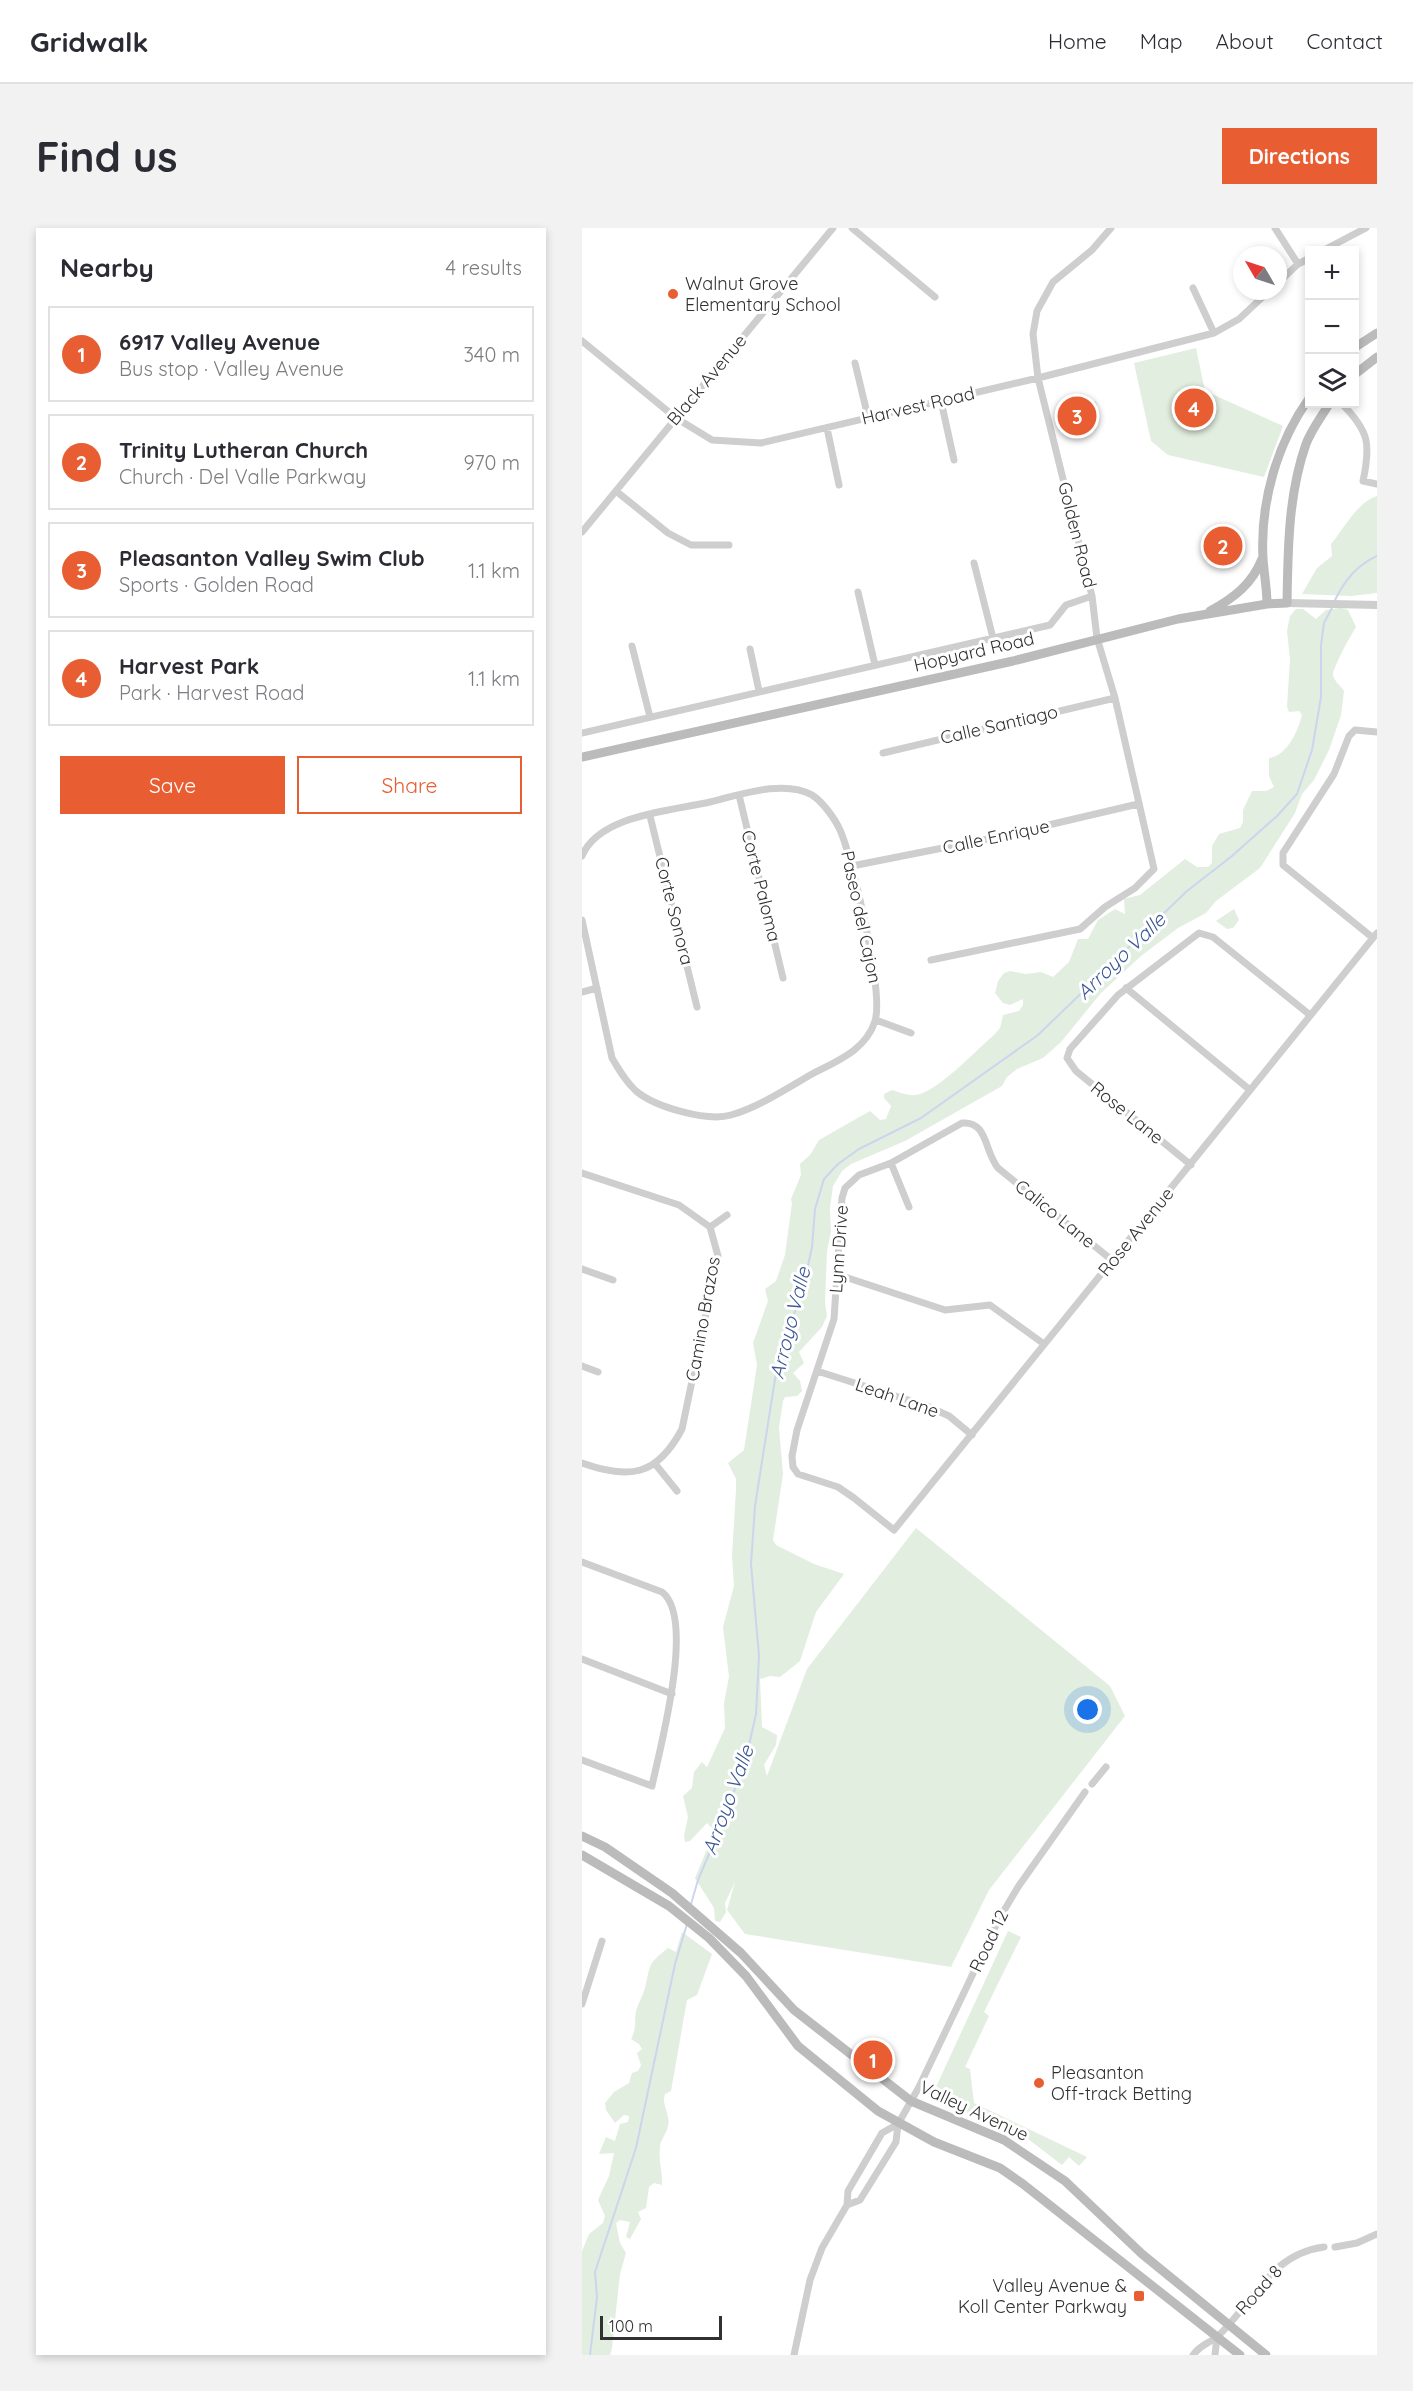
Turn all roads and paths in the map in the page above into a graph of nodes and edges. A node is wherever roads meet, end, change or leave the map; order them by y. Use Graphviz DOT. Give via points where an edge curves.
graph roads {
  1 [pos="833,228"];
  2 [pos="852,228"];
  3 [pos="1112,228"];
  4 [pos="1275,228"];
  5 [pos="1366,228"];
  6 [pos="1332,246"];
  7 [pos="1305,261"];
  8 [pos="1299,264"];
  9 [pos="1287,275"];
  10 [pos="1193,288"];
  11 [pos="935,297"];
  12 [pos="1259,300"];
  13 [pos="1214,333"];
  14 [pos="1377,333"];
  15 [pos="582,341"];
  16 [pos="1359,345"];
  17 [pos="1377,357"];
  18 [pos="855,363"];
  19 [pos="1359,371"];
  20 [pos="1038,378"];
  21 [pos="941,401"];
  22 [pos="1305,405"];
  23 [pos="1327,408"];
  24 [pos="1346,408"];
  25 [pos="868,417"];
  26 [pos="676,418"];
  27 [pos="827,428"];
  28 [pos="954,460"];
  29 [pos="1377,484"];
  30 [pos="839,485"];
  31 [pos="616,491"];
  32 [pos="582,532"];
  33 [pos="729,545"];
  34 [pos="1263,556"];
  35 [pos="974,563"];
  36 [pos="858,592"];
  37 [pos="1092,596"];
  38 [pos="1287,603"];
  39 [pos="1267,604"];
  40 [pos="1376,605"];
  41 [pos="1201,615"];
  42 [pos="993,638"];
  43 [pos="1097,638"];
  44 [pos="632,646"];
  45 [pos="750,649"];
  46 [pos="875,665"];
  47 [pos="759,692"];
  48 [pos="1115,698"];
  49 [pos="650,717"];
  50 [pos="1377,732"];
  51 [pos="582,733"];
  52 [pos="883,753"];
  53 [pos="582,757"];
  54 [pos="739,795"];
  55 [pos="1138,804"];
  56 [pos="650,816"];
  57 [pos="582,856"];
  58 [pos="852,866"];
  59 [pos="582,920"];
  60 [pos="1375,936"];
  61 [pos="931,960"];
  62 [pos="783,978"];
  63 [pos="597,988"];
  64 [pos="1126,988"];
  65 [pos="582,992"];
  66 [pos="697,1007"];
  67 [pos="1310,1015"];
  68 [pos="876,1020"];
  69 [pos="911,1033"];
  70 [pos="1250,1090"];
  71 [pos="891,1163"];
  72 [pos="1191,1164"];
  73 [pos="998,1168"];
  74 [pos="582,1173"];
  75 [pos="909,1207"];
  76 [pos="727,1215"];
  77 [pos="710,1227"];
  78 [pos="1113,1261"];
  79 [pos="582,1269"];
  80 [pos="839,1275"];
  81 [pos="613,1280"];
  82 [pos="1044,1344"];
  83 [pos="582,1366"];
  84 [pos="817,1371"];
  85 [pos="598,1372"];
  86 [pos="972,1435"];
  87 [pos="582,1463"];
  88 [pos="656,1465"];
  89 [pos="677,1491"];
  90 [pos="894,1530"];
  91 [pos="582,1562"];
  92 [pos="582,1659"];
  93 [pos="672,1694"];
  94 [pos="582,1760"];
  95 [pos="1106,1767"];
  96 [pos="1092,1784"];
  97 [pos="1085,1792"];
  98 [pos="582,1836"];
  99 [pos="582,1855"];
  100 [pos="602,1941"];
  101 [pos="582,2004"];
  102 [pos="911,2101"];
  103 [pos="898,2124"];
  104 [pos="847,2205"];
  105 [pos="1377,2235"];
  106 [pos="1324,2247"];
  107 [pos="1335,2247"];
  108 [pos="1228,2324"];
  109 [pos="1217,2337"];
  110 [pos="794,2355"];
  111 [pos="1193,2355"];
  112 [pos="1215,2355"];
  113 [pos="1240,2355"];
  114 [pos="1266,2355"];
  1 -- 26 [label="street, Black Avenue"];
  2 -- 11 [label="street"];
  3 -- 20 [label="street, Golden Road" via="1053,282 1043,297 1033,334"];
  4 -- 8 [label="street"];
  5 -- 6 [label="street"];
  7 -- 8 [label="street"];
  8 -- 9 [label="street"];
  10 -- 13 [label="street"];
  12 -- 13 [label="street, Harvest Road" via="1239,319"];
  13 -- 20 [label="street, Harvest Road"];
  14 -- 16 [label="main road"];
  15 -- 26 [label="street, Harvest Road"];
  17 -- 19 [label="main road"];
  18 -- 25 [label="street"];
  20 -- 21 [label="street, Harvest Road"];
  20 -- 37 [label="street, Golden Road"];
  21 -- 25 [label="street, Harvest Road"];
  21 -- 28 [label="street"];
  22 -- 34 [label="main road" via="1289,430 1275,468 1268,497"];
  23 -- 38 [label="main road" via="1307,442 1296,485 1288,530"];
  24 -- 29 [label="street" via="1361,422 1365,434 1369,452 1363,481"];
  25 -- 27 [label="street, Harvest Road"];
  26 -- 27 [label="street, Harvest Road" via="712,440 761,443"];
  26 -- 31 [label="street, Black Avenue"];
  27 -- 30 [label="street"];
  31 -- 32 [label="street, Black Avenue"];
  31 -- 33 [label="street" via="668,533 691,545"];
  34 -- 39 [label="main road"];
  34 -- 41 [label="main road" via="1251,581"];
  35 -- 42 [label="street"];
  36 -- 46 [label="street"];
  37 -- 42 [label="street, Hopyard Road" via="1066,605 1050,625"];
  37 -- 43 [label="street, Golden Road"];
  38 -- 39 [label="main road, Hopyard Road"];
  38 -- 40 [label="street, Hopyard Road"];
  39 -- 41 [label="main road, Hopyard Road"];
  41 -- 43 [label="main road, Hopyard Road"];
  42 -- 46 [label="street, Hopyard Road"];
  43 -- 48 [label="street, Golden Road"];
  43 -- 53 [label="main road, Hopyard Road" via="1012,661"];
  44 -- 49 [label="street"];
  45 -- 47 [label="street"];
  46 -- 47 [label="street, Hopyard Road"];
  47 -- 49 [label="street, Hopyard Road"];
  48 -- 52 [label="street, Calle Santiago"];
  48 -- 55 [label="street, Golden Road"];
  49 -- 51 [label="street, Hopyard Road"];
  50 -- 60 [label="street" via="1355,730 1349,736 1334,774 1283,853 1283,864"];
  54 -- 56 [label="street, Paseo del Cajon"];
  54 -- 58 [label="street, Paseo del Cajon" via="785,788 812,795 840,828"];
  54 -- 62 [label="street, Corte Paloma"];
  55 -- 58 [label="street, Calle Enrique"];
  55 -- 61 [label="street, Golden Road" via="1154,869 1136,888 1105,906 1080,928"];
  56 -- 57 [label="street, Paseo del Cajon" via="622,821 603,830 586,846"];
  56 -- 66 [label="street, Corte Sonora"];
  58 -- 68 [label="street, Paseo del Cajon" via="878,992"];
  59 -- 63 [label="street, Paseo del Cajon"];
  60 -- 67 [label="street, Rose Avenue"];
  63 -- 65 [label="street"];
  63 -- 68 [label="street, Paseo del Cajon" via="612,1058 622,1075 637,1091 661,1104 702,1116 729,1116 860,1048"];
  64 -- 67 [label="street" via="1190,937 1206,933"];
  64 -- 70 [label="street"];
  64 -- 72 [label="street, Rose Lane" via="1092,1022 1070,1049 1068,1058 1076,1071"];
  67 -- 70 [label="street, Rose Avenue"];
  68 -- 69 [label="street"];
  70 -- 72 [label="street, Rose Avenue"];
  71 -- 73 [label="street, Lynn Drive" via="970,1122 979,1126"];
  71 -- 75 [label="street"];
  71 -- 80 [label="street, Lynn Drive" via="859,1175 845,1188"];
  72 -- 78 [label="street, Rose Avenue"];
  73 -- 78 [label="street, Calico Lane"];
  74 -- 77 [label="street" via="679,1205"];
  76 -- 77 [label="street"];
  77 -- 88 [label="street, Camino Brazos" via="718,1256 698,1359 682,1429"];
  78 -- 82 [label="street, Rose Avenue"];
  79 -- 81 [label="street"];
  80 -- 82 [label="street" via="945,1310 990,1305"];
  80 -- 84 [label="street, Lynn Drive" via="832,1330"];
  82 -- 86 [label="street, Rose Avenue"];
  83 -- 85 [label="street"];
  84 -- 86 [label="street, Leah Lane" via="927,1406 949,1416"];
  84 -- 90 [label="street, Lynn Drive" via="797,1430 793,1467 798,1474 846,1492"];
  86 -- 90 [label="street, Rose Avenue"];
  87 -- 88 [label="street" via="623,1473"];
  88 -- 89 [label="street"];
  91 -- 93 [label="street" via="669,1598 674,1606"];
  92 -- 93 [label="street"];
  93 -- 94 [label="street" via="652,1786"];
  95 -- 96 [label="street"];
  97 -- 102 [label="street, Road 12" via="999,1919"];
  98 -- 102 [label="main road, Valley Avenue" via="605,1847 672,1893 712,1927 794,2010"];
  99 -- 103 [label="main road" via="669,1906 709,1938 746,1976 798,2046"];
  100 -- 101 [label="street"];
  102 -- 103 [label="street, Road 12"];
  102 -- 108 [label="main road, Valley Avenue" via="1024,2152 1065,2181 1142,2254"];
  103 -- 104 [label="street" via="882,2133 848,2191"];
  103 -- 104 [label="street" via="896,2142 860,2200"];
  103 -- 109 [label="main road" via="991,2164 1023,2184"];
  104 -- 110 [label="street" via="817,2259"];
  105 -- 107 [label="street"];
  106 -- 108 [label="street, Road 8" via="1294,2256 1275,2268"];
  108 -- 109 [label="street, Road 8"];
  108 -- 114 [label="main road, Valley Avenue"];
  109 -- 111 [label="street, Road 8" via="1200,2345"];
  109 -- 112 [label="street"];
  109 -- 113 [label="main road"];
}
